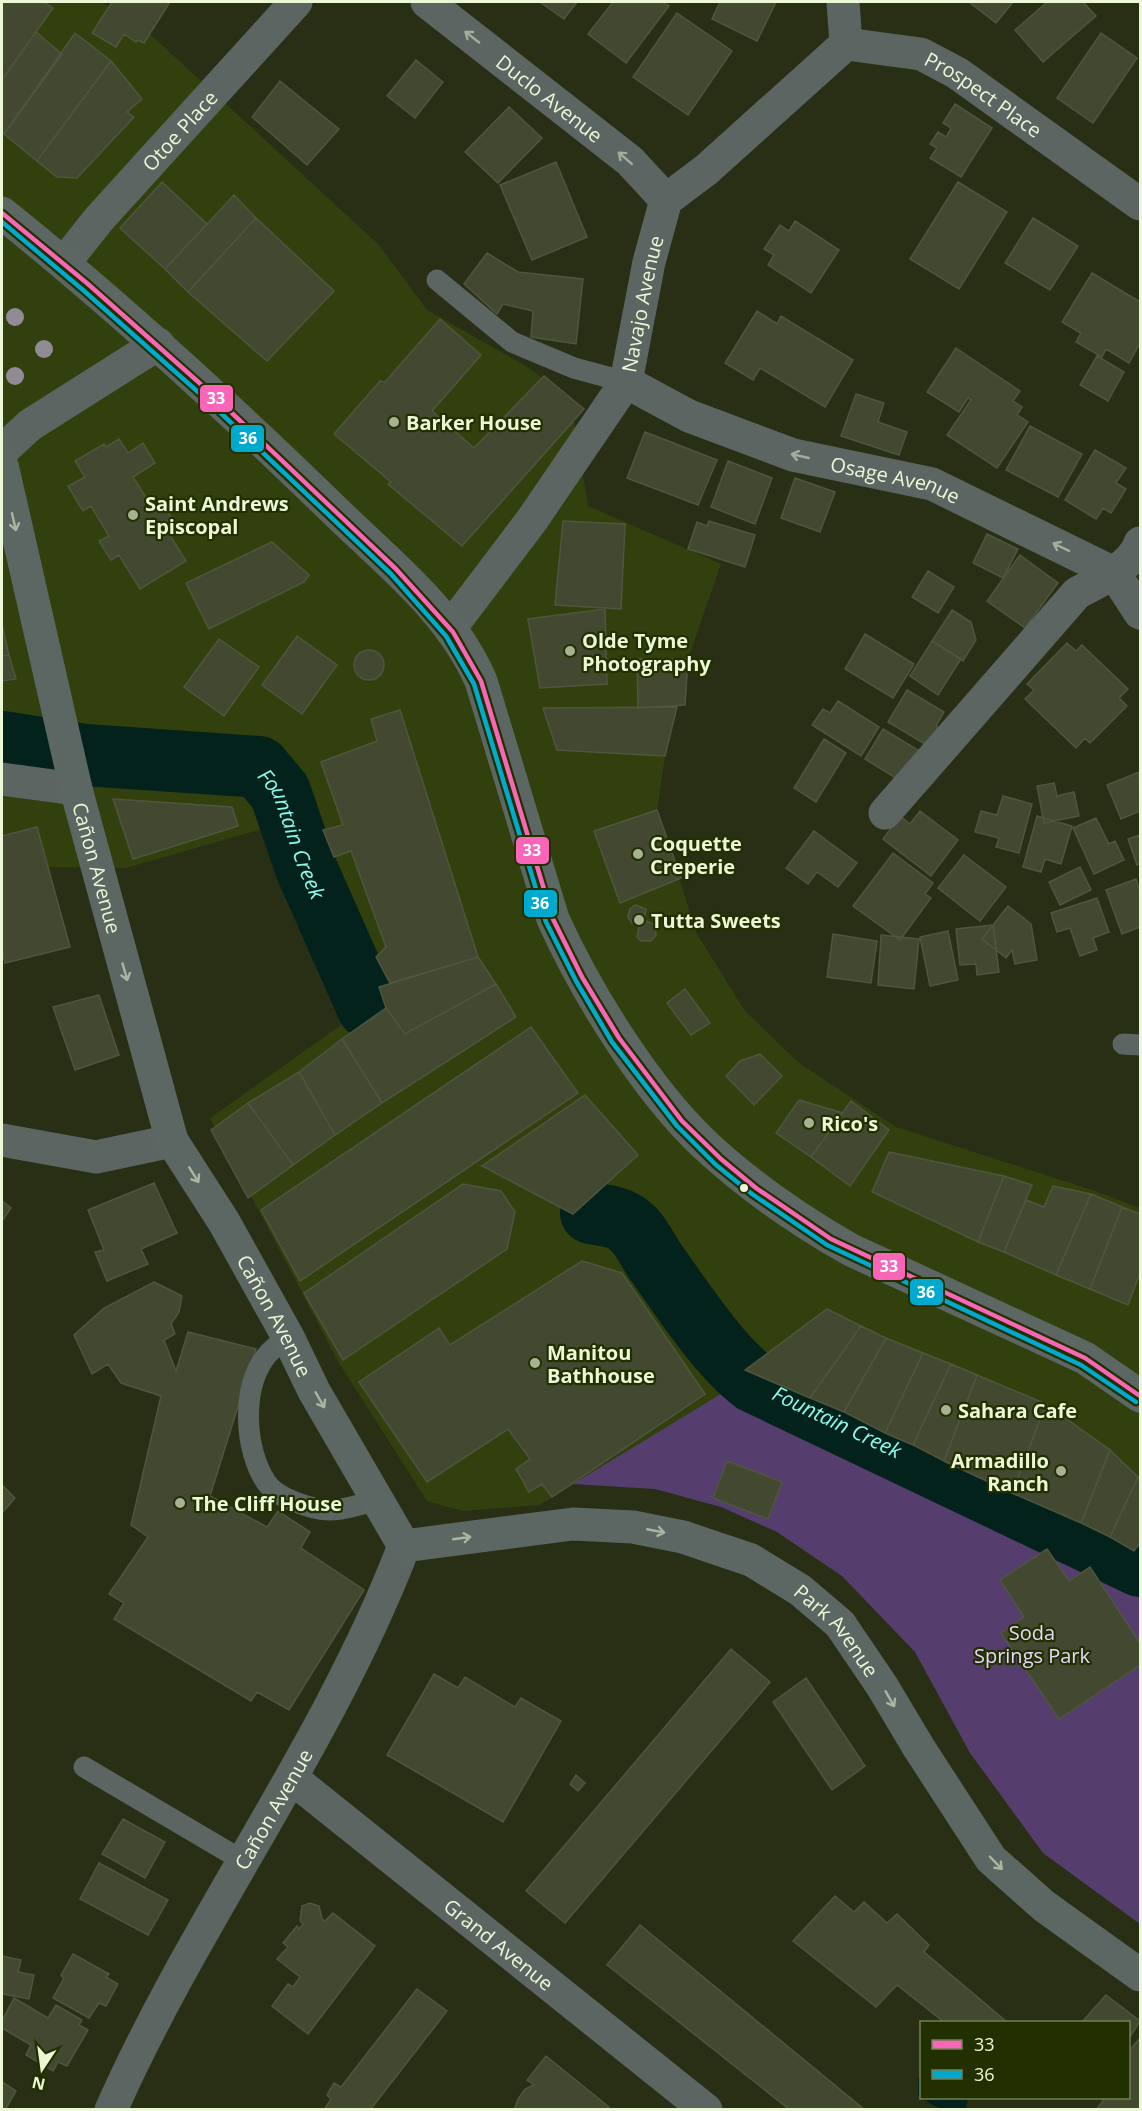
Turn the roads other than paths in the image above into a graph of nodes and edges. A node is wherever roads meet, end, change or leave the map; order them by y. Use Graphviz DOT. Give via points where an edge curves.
graph roads {
  1 [pos="296,2"];
  2 [pos="428,2"];
  3 [pos="843,2"];
  4 [pos="846,44"];
  5 [pos="666,200"];
  6 [pos="1140,204"];
  7 [pos="2,213"];
  8 [pos="64,263"];
  9 [pos="437,280"];
  10 [pos="158,344"];
  11 [pos="626,382"];
  12 [pos="2,451"];
  13 [pos="2,465"];
  14 [pos="1140,543"];
  15 [pos="1114,573"];
  16 [pos="1140,613"];
  17 [pos="452,627"];
  18 [pos="2,779"];
  19 [pos="74,781"];
  20 [pos="885,813"];
  21 [pos="2,1140"];
  22 [pos="172,1141"];
  23 [pos="288,1336"];
  24 [pos="1140,1396"];
  25 [pos="377,1500"];
  26 [pos="404,1546"];
  27 [pos="84,1767"];
  28 [pos="293,1779"];
  29 [pos="245,1862"];
  30 [pos="1140,1975"];
  31 [pos="111,2109"];
  32 [pos="706,2109"];
  1 -- 8 [label="street, Otoe Place" via="99,219"];
  5 -- 2 [label="street, Duclo Avenue, one-way" via="630,161"];
  3 -- 4 [label="street"];
  4 -- 5 [label="street" via="706,170"];
  4 -- 6 [label="street, Prospect Place" via="921,54 957,73"];
  5 -- 11 [label="street, Navajo Avenue" via="649,262"];
  7 -- 8 [label="street"];
  8 -- 10 [label="street"];
  9 -- 11 [label="lane" via="512,342 574,368"];
  10 -- 12 [label="street" via="30,425"];
  10 -- 17 [label="street" via="221,400"];
  15 -- 11 [label="street, Osage Avenue, one-way" via="932,484 793,455 688,416"];
  11 -- 17 [label="street, Navajo Avenue" via="532,520"];
  13 -- 19 [label="street, Cañon Avenue, one-way"];
  14 -- 15 [label="street"];
  15 -- 16 [label="street"];
  15 -- 20 [label="street" via="1077,593"];
  17 -- 24 [label="street" via="481,681 553,919 569,954 584,984 640,1066 703,1143 745,1180 818,1231 1085,1358"];
  18 -- 19 [label="street"];
  19 -- 22 [label="street, Cañon Avenue, one-way"];
  21 -- 22 [label="street" via="96,1156"];
  22 -- 23 [label="street, Cañon Avenue, one-way" via="224,1222"];
  23 -- 25 [label="street, Cañon Avenue, one-way" via="314,1391"];
  23 -- 25 [label="lane" via="266,1357 249,1396 249,1440 267,1483 290,1500 316,1509 345,1508"];
  25 -- 26 [label="street, Cañon Avenue"];
  26 -- 28 [label="street, Cañon Avenue" via="384,1600"];
  26 -- 30 [label="street, Park Avenue, one-way" via="573,1524 633,1527 694,1540 750,1560 800,1590 840,1624 991,1859 1044,1906"];
  27 -- 29 [label="lane"];
  28 -- 29 [label="street, Cañon Avenue"];
  28 -- 32 [label="street, Grand Avenue"];
  29 -- 31 [label="street, Cañon Avenue" via="140,2045"];
}
